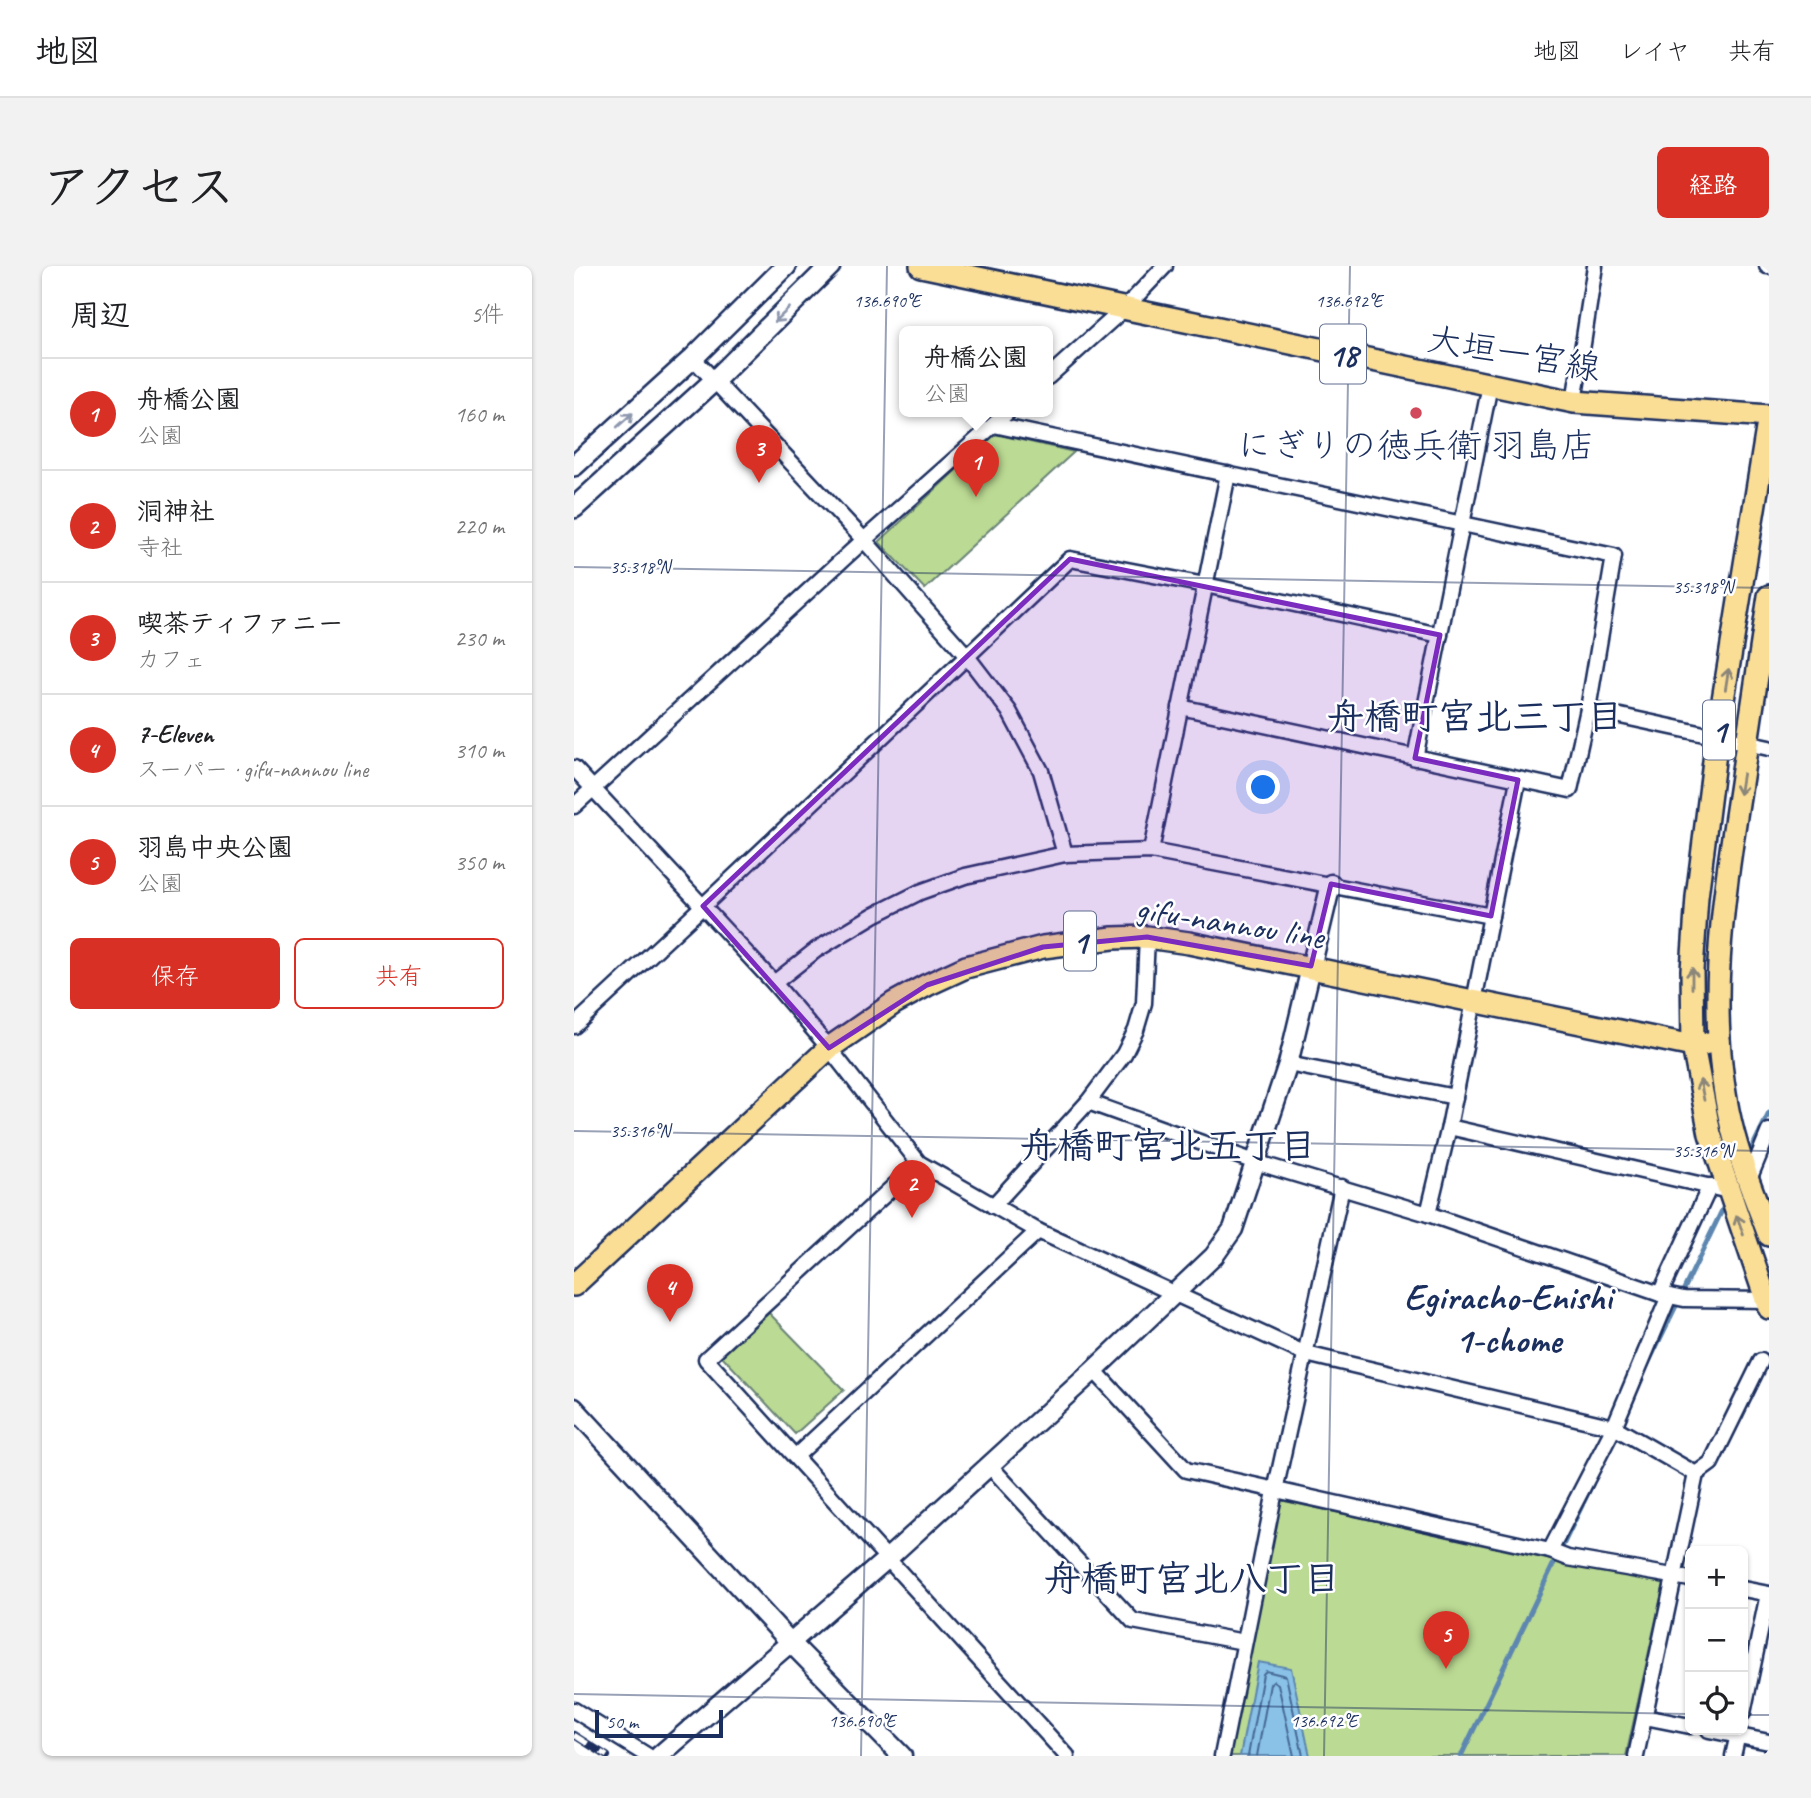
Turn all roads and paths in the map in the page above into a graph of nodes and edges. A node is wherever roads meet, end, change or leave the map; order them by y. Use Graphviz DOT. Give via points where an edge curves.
graph roads {
  1 [pos="786,266"];
  2 [pos="830,266"];
  3 [pos="921,266"];
  4 [pos="1165,266"];
  5 [pos="1595,266"];
  6 [pos="1126,307"];
  7 [pos="693,358"];
  8 [pos="1053,373"];
  9 [pos="715,380"];
  10 [pos="1490,385"];
  11 [pos="1574,401"];
  12 [pos="1769,416"];
  13 [pos="1002,417"];
  14 [pos="993,425"];
  15 [pos="574,466"];
  16 [pos="1228,474"];
  17 [pos="574,508"];
  18 [pos="1462,523"];
  19 [pos="864,540"];
  20 [pos="1205,585"];
  21 [pos="1769,596"];
  22 [pos="1440,635"];
  23 [pos="966,655"];
  24 [pos="1180,707"];
  25 [pos="1588,709"];
  26 [pos="1717,737"];
  27 [pos="1747,743"];
  28 [pos="1769,748"];
  29 [pos="1415,758"];
  30 [pos="574,768"];
  31 [pos="1518,780"];
  32 [pos="593,789"];
  33 [pos="574,806"];
  34 [pos="1151,851"];
  35 [pos="1065,854"];
  36 [pos="1331,884"];
  37 [pos="704,906"];
  38 [pos="1491,916"];
  39 [pos="1147,937"];
  40 [pos="1311,966"];
  41 [pos="774,983"];
  42 [pos="1473,1002"];
  43 [pos="574,1026"];
  44 [pos="1719,1041"];
  45 [pos="1693,1046"];
  46 [pos="829,1048"];
  47 [pos="1288,1064"];
  48 [pos="1455,1097"];
  49 [pos="1088,1101"];
  50 [pos="1449,1127"];
  51 [pos="1769,1131"];
  52 [pos="1255,1162"];
  53 [pos="919,1163"];
  54 [pos="1732,1185"];
  55 [pos="1342,1187"];
  56 [pos="993,1206"];
  57 [pos="1428,1214"];
  58 [pos="1038,1231"];
  59 [pos="1769,1234"];
  60 [pos="574,1285"];
  61 [pos="1175,1294"];
  62 [pos="1672,1296"];
  63 [pos="1768,1303"];
  64 [pos="1306,1354"];
  65 [pos="1761,1361"];
  66 [pos="1094,1370"];
  67 [pos="574,1408"];
  68 [pos="1614,1427"];
  69 [pos="796,1457"];
  70 [pos="990,1466"];
  71 [pos="1696,1474"];
  72 [pos="1275,1491"];
  73 [pos="1550,1551"];
  74 [pos="888,1558"];
  75 [pos="1674,1576"];
  76 [pos="1685,1578"];
  77 [pos="1748,1590"];
  78 [pos="1768,1594"];
  79 [pos="790,1642"];
  80 [pos="1244,1642"];
  81 [pos="1748,1689"];
  82 [pos="574,1710"];
  83 [pos="1645,1717"];
  84 [pos="1685,1725"];
  85 [pos="1739,1735"];
  86 [pos="1746,1735"];
  87 [pos="1769,1742"];
  88 [pos="648,1756"];
  89 [pos="659,1756"];
  90 [pos="902,1756"];
  91 [pos="1067,1756"];
  92 [pos="1222,1756"];
  93 [pos="1636,1756"];
  94 [pos="1734,1756"];
  1 -- 7 [label="main road"];
  2 -- 9 [label="main road, one-way"];
  3 -- 6 [label="main road, 大垣一宮線 / 18"];
  4 -- 6 [label="street"];
  5 -- 11 [label="street"];
  6 -- 8 [label="street"];
  6 -- 10 [label="main road, 大垣一宮線 / 18"];
  7 -- 9 [label="street"];
  15 -- 7 [label="main road, one-way"];
  9 -- 17 [label="main road"];
  9 -- 19 [label="street"];
  10 -- 11 [label="main road, 大垣一宮線 / 18"];
  10 -- 18 [label="street"];
  11 -- 12 [label="main road, 大垣一宮線 / 18"];
  26 -- 12 [label="main road, 1, one-way"];
  13 -- 14 [label="street"];
  14 -- 16 [label="street"];
  14 -- 19 [label="street"];
  16 -- 18 [label="street"];
  16 -- 20 [label="street"];
  18 -- 22 [label="street"];
  18 -- 25 [label="street" via="1614,556"];
  19 -- 23 [label="street"];
  19 -- 32 [label="street"];
  20 -- 22 [label="street"];
  20 -- 23 [label="street" via="1070,559"];
  20 -- 24 [label="street"];
  21 -- 27 [label="main road, 1"];
  22 -- 29 [label="street"];
  23 -- 35 [label="street" via="1009,711 1041,771"];
  23 -- 37 [label="street"];
  24 -- 29 [label="street"];
  24 -- 34 [label="street"];
  25 -- 26 [label="street"];
  25 -- 31 [label="street" via="1570,790"];
  26 -- 27 [label="street"];
  45 -- 26 [label="main road, 1, one-way" via="1694,934"];
  27 -- 28 [label="street"];
  27 -- 44 [label="main road, 1, one-way" via="1723,901 1717,968"];
  29 -- 31 [label="street"];
  30 -- 32 [label="street"];
  31 -- 38 [label="street"];
  32 -- 33 [label="street"];
  32 -- 37 [label="street"];
  34 -- 35 [label="street"];
  34 -- 36 [label="street"];
  35 -- 41 [label="street" via="965,876 920,892 816,950"];
  36 -- 38 [label="street"];
  36 -- 40 [label="street"];
  37 -- 41 [label="street"];
  37 -- 43 [label="street"];
  38 -- 42 [label="street"];
  39 -- 40 [label="main road, gifu-nannou line / 1"];
  39 -- 46 [label="main road, gifu-nannou line / 1" via="1043,947 966,967 894,1003"];
  39 -- 49 [label="street" via="1144,1003 1136,1030 1124,1054"];
  40 -- 42 [label="main road, gifu-nannou line / 1"];
  40 -- 47 [label="street"];
  41 -- 46 [label="street"];
  42 -- 45 [label="main road, gifu-nannou line / 1"];
  42 -- 48 [label="street"];
  44 -- 45 [label="main road, gifu-nannou line / 1"];
  44 -- 54 [label="main road" via="1731,1124"];
  54 -- 45 [label="main road, one-way" via="1710,1134"];
  46 -- 53 [label="street"];
  46 -- 60 [label="main road, gifu-nannou line / 1"];
  47 -- 48 [label="street"];
  47 -- 52 [label="street"];
  48 -- 50 [label="street"];
  49 -- 52 [label="street"];
  49 -- 56 [label="street"];
  50 -- 54 [label="street"];
  50 -- 57 [label="street"];
  51 -- 54 [label="street"];
  52 -- 55 [label="street"];
  52 -- 61 [label="street" via="1233,1229 1214,1256"];
  53 -- 56 [label="street"];
  53 -- 69 [label="street" via="706,1359"];
  54 -- 59 [label="main road"];
  54 -- 62 [label="street"];
  63 -- 54 [label="main road, one-way"];
  55 -- 57 [label="street"];
  55 -- 64 [label="street"];
  56 -- 58 [label="street"];
  57 -- 62 [label="street"];
  58 -- 61 [label="street"];
  58 -- 69 [label="street"];
  61 -- 64 [label="street"];
  61 -- 66 [label="street"];
  62 -- 63 [label="street"];
  62 -- 68 [label="street"];
  64 -- 68 [label="street"];
  64 -- 72 [label="street"];
  65 -- 71 [label="street" via="1711,1463"];
  66 -- 70 [label="street"];
  66 -- 72 [label="street" via="1186,1470"];
  67 -- 79 [label="street"];
  68 -- 71 [label="street"];
  68 -- 73 [label="street"];
  69 -- 74 [label="street"];
  70 -- 74 [label="street"];
  70 -- 80 [label="street" via="1133,1621"];
  71 -- 75 [label="street"];
  72 -- 73 [label="street"];
  72 -- 80 [label="street"];
  73 -- 75 [label="street"];
  74 -- 79 [label="street"];
  74 -- 91 [label="street"];
  75 -- 76 [label="street"];
  75 -- 83 [label="street"];
  77 -- 78 [label="street"];
  78 -- 81 [label="street"];
  79 -- 89 [label="street"];
  79 -- 90 [label="street"];
  80 -- 92 [label="street"];
  82 -- 88 [label="street"];
  83 -- 84 [label="street"];
  83 -- 93 [label="street"];
  85 -- 94 [label="street"];
  86 -- 87 [label="street"];
}
